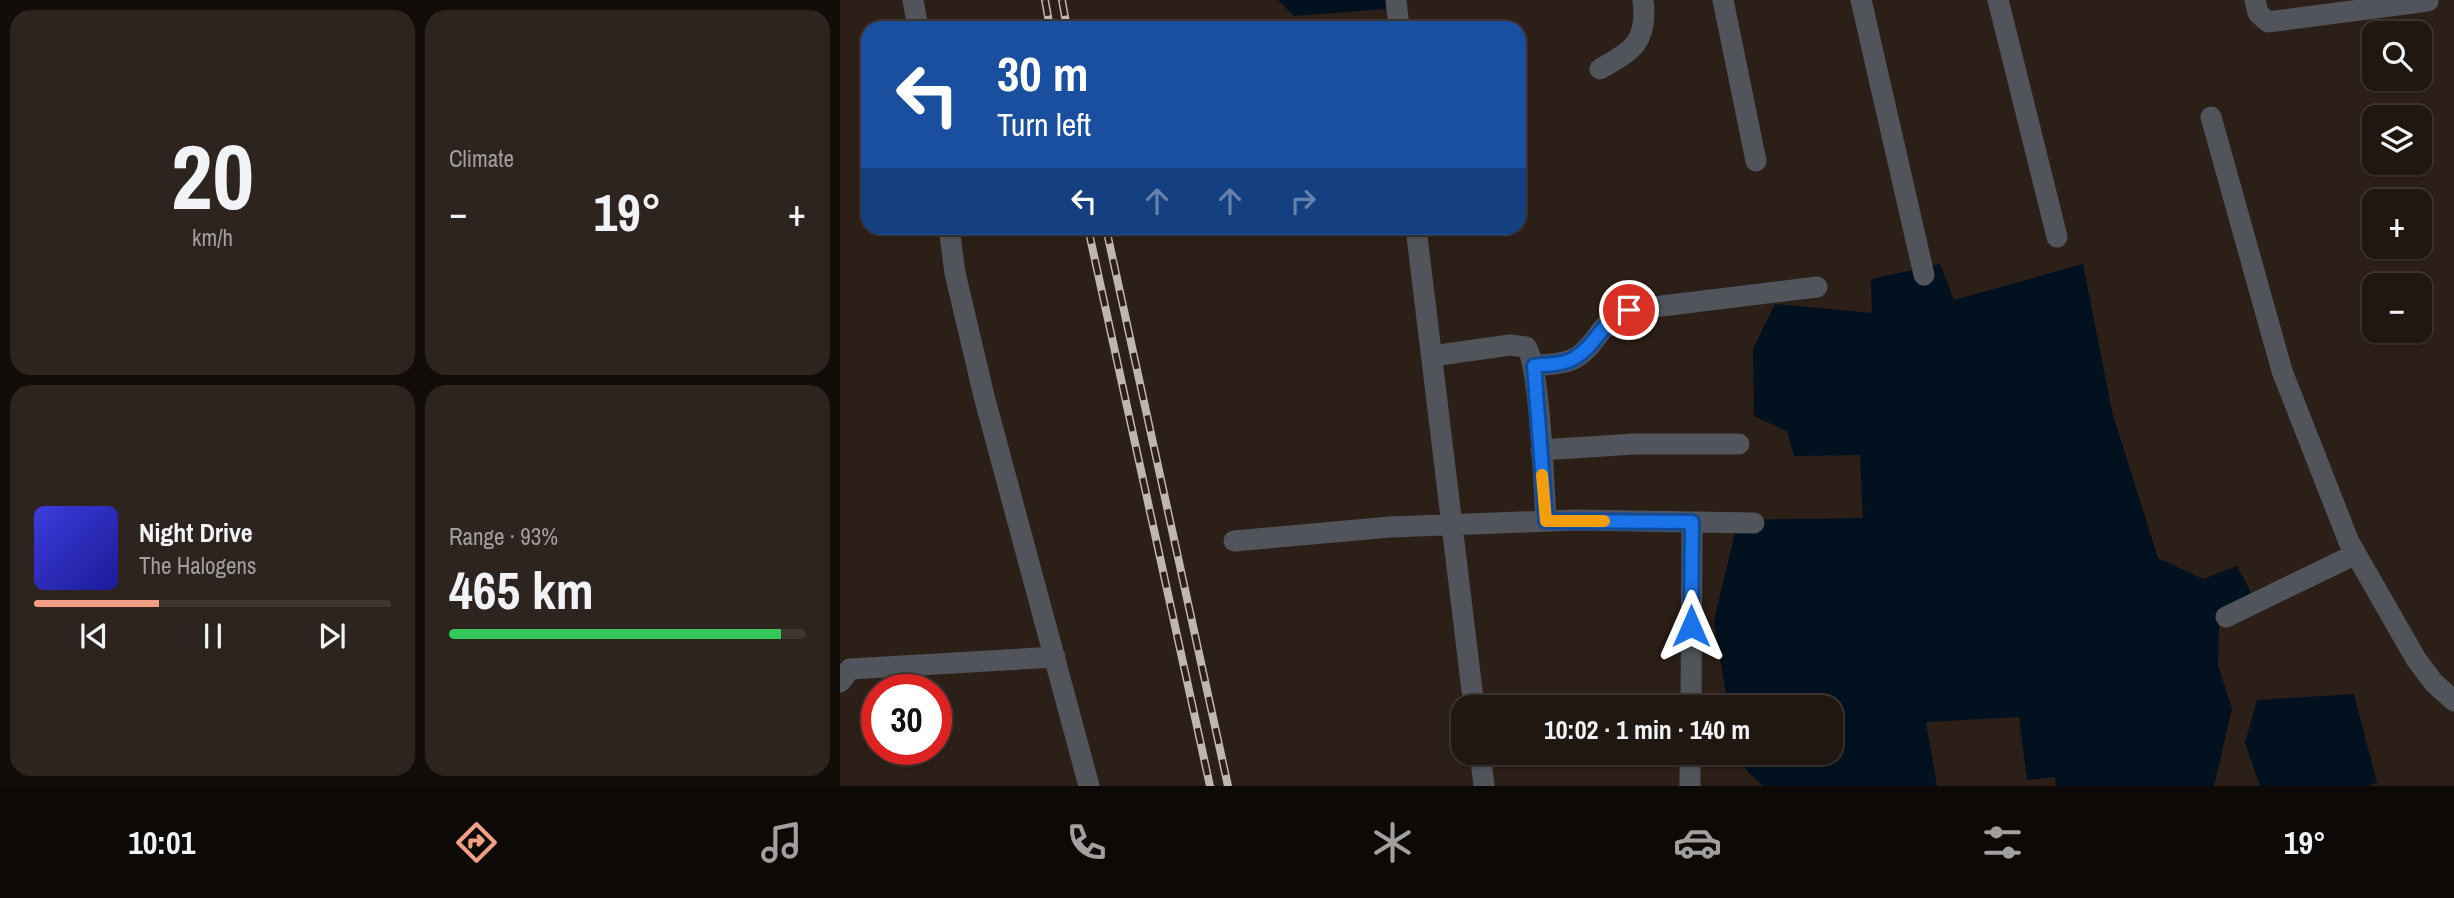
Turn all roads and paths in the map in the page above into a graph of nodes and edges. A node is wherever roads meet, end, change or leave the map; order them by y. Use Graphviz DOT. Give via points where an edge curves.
graph roads {
  1 [pos="913,0"];
  2 [pos="1396,0"];
  3 [pos="1643,0"];
  4 [pos="1723,0"];
  5 [pos="1861,0"];
  6 [pos="1998,0"];
  7 [pos="2255,0"];
  8 [pos="2428,1"];
  9 [pos="917,21"];
  10 [pos="1398,21"];
  11 [pos="1601,69"];
  12 [pos="2211,117"];
  13 [pos="1756,161"];
  14 [pos="950,235"];
  15 [pos="1417,235"];
  16 [pos="2057,237"];
  17 [pos="1924,275"];
  18 [pos="1817,287"];
  19 [pos="1432,356"];
  20 [pos="1534,366"];
  21 [pos="1739,444"];
  22 [pos="1541,450"];
  23 [pos="1546,521"];
  24 [pos="1692,522"];
  25 [pos="1754,523"];
  26 [pos="1453,525"];
  27 [pos="1234,541"];
  28 [pos="2356,554"];
  29 [pos="2226,617"];
  30 [pos="1055,657"];
  31 [pos="840,682"];
  32 [pos="1473,695"];
  33 [pos="1691,695"];
  34 [pos="2454,701"];
  35 [pos="1482,765"];
  36 [pos="1690,765"];
  37 [pos="1089,786"];
  38 [pos="1484,786"];
  39 [pos="1689,786"];
  1 -- 9 [label="street"];
  2 -- 10 [label="street"];
  3 -- 11 [label="street" via="1639,41 1630,52"];
  4 -- 13 [label="street"];
  5 -- 17 [label="street"];
  6 -- 16 [label="street"];
  7 -- 8 [label="street" via="2258,13 2268,22"];
  12 -- 28 [label="street" via="2282,371"];
  14 -- 30 [label="street" via="984,396"];
  15 -- 19 [label="street"];
  18 -- 20 [label="street" via="1629,310 1609,320 1577,357"];
  19 -- 20 [label="street" via="1519,345 1530,351"];
  19 -- 26 [label="street"];
  20 -- 22 [label="street"];
  21 -- 22 [label="street"];
  22 -- 23 [label="street"];
  23 -- 24 [label="street"];
  23 -- 26 [label="street"];
  24 -- 25 [label="street"];
  24 -- 33 [label="street"];
  26 -- 27 [label="street"];
  26 -- 32 [label="street"];
  28 -- 29 [label="street"];
  28 -- 34 [label="street" via="2416,659"];
  30 -- 31 [label="street" via="850,669"];
  30 -- 37 [label="street"];
  35 -- 38 [label="street"];
  36 -- 39 [label="street"];
}
